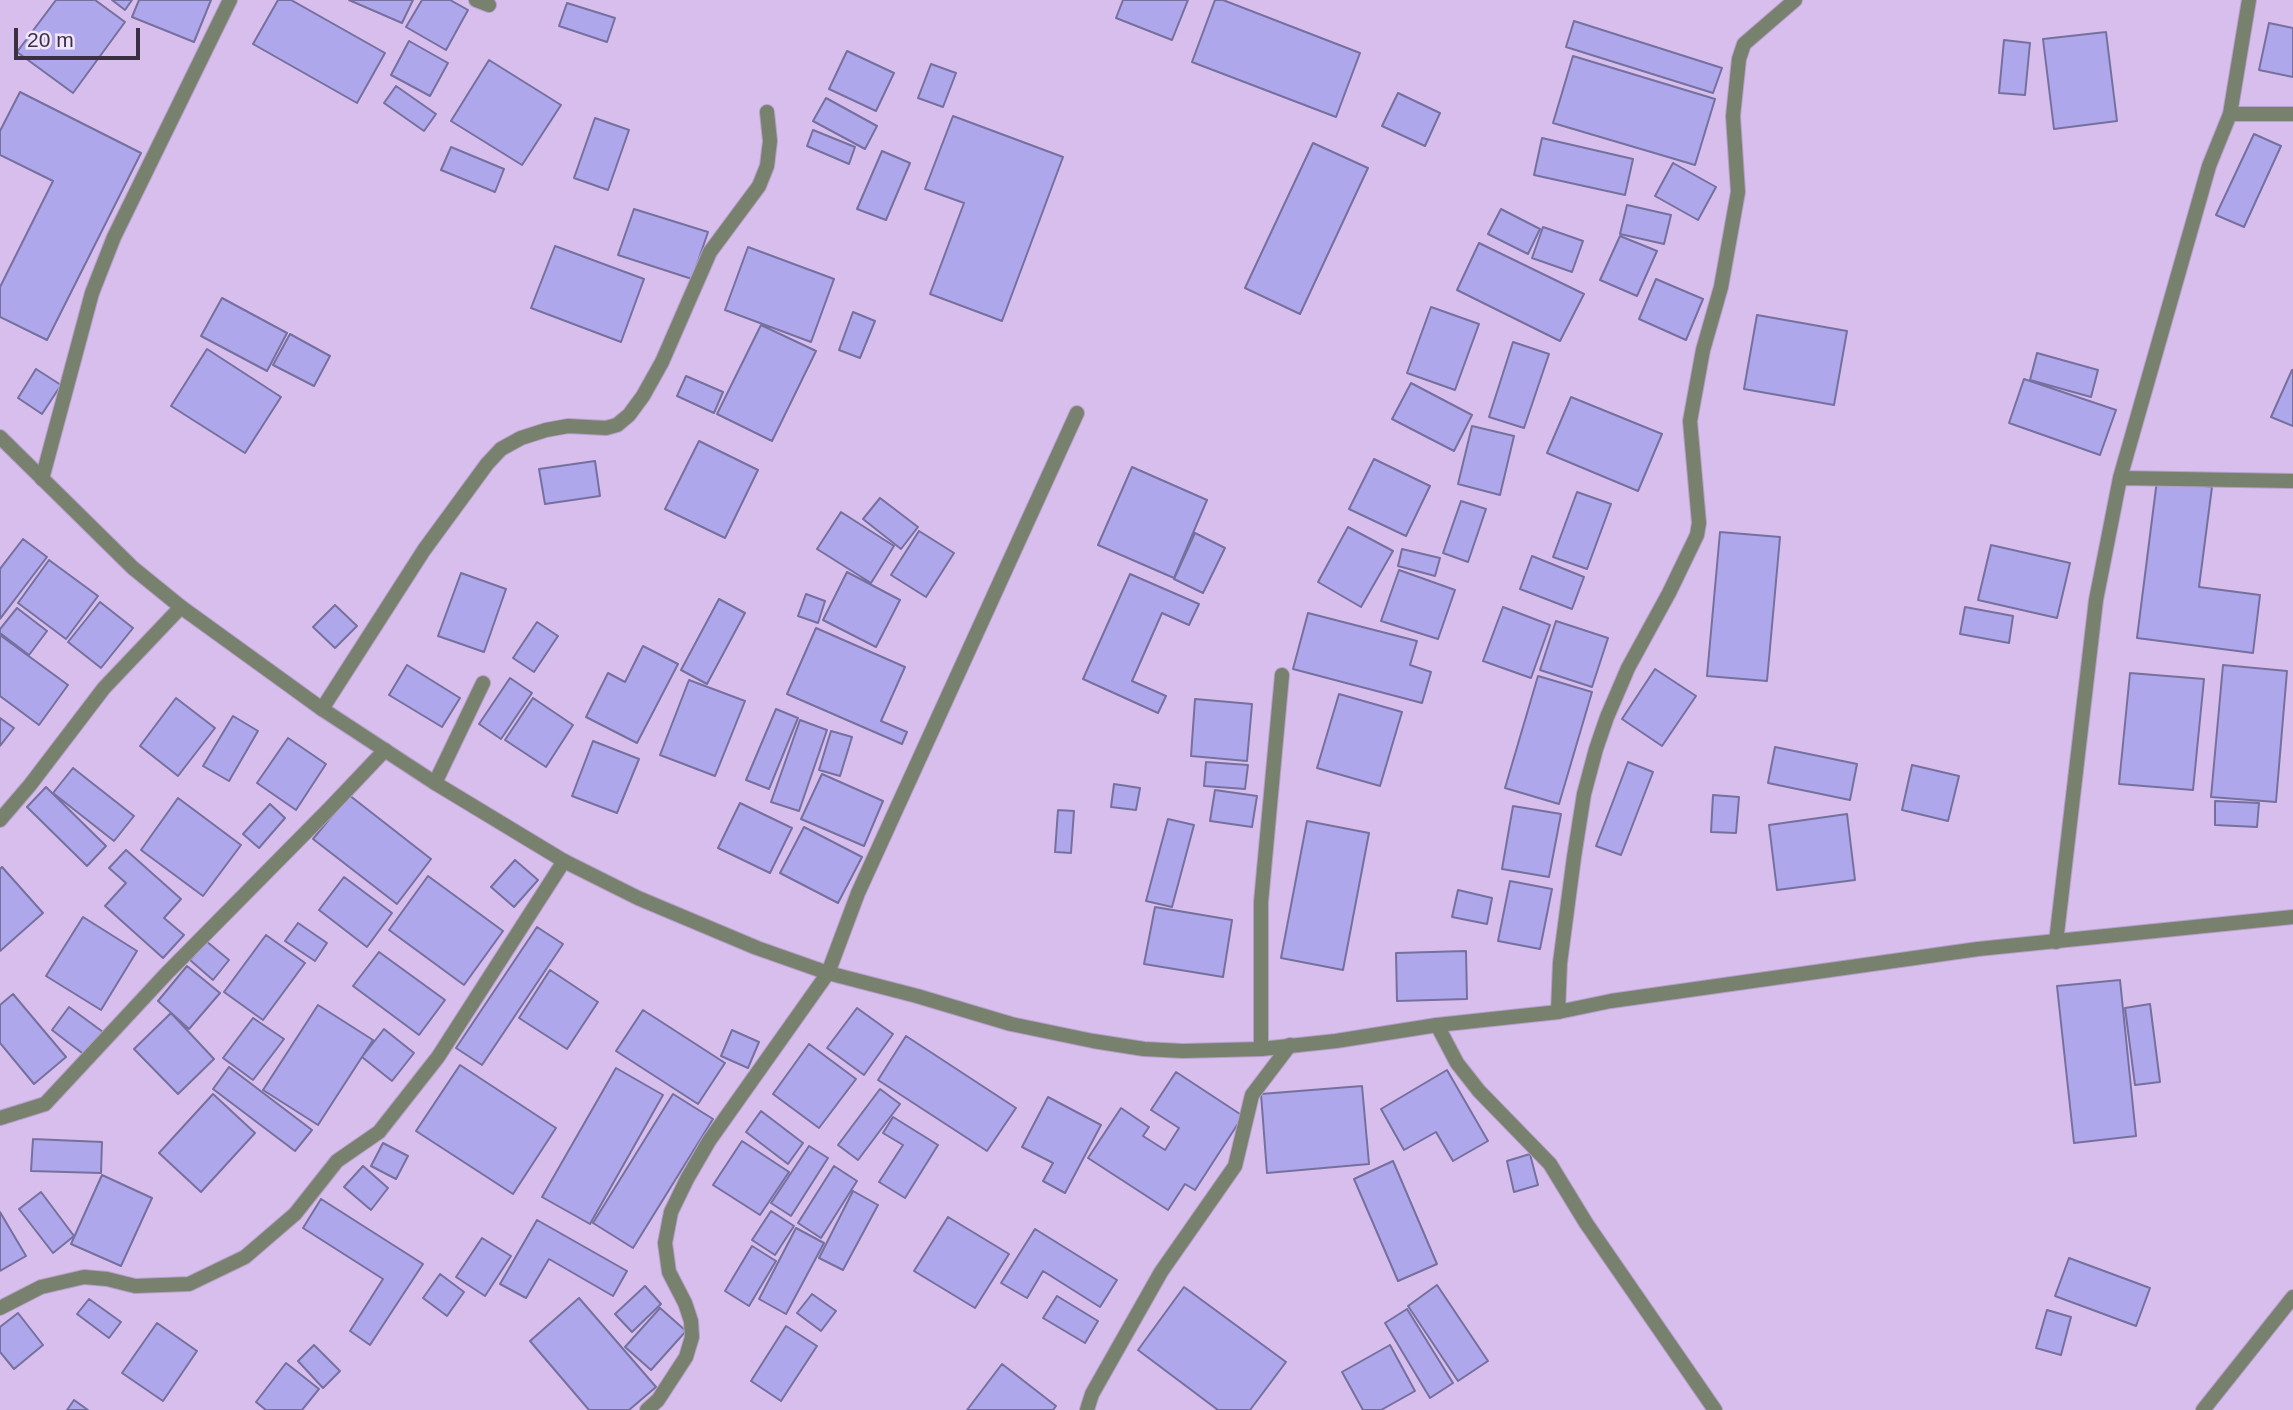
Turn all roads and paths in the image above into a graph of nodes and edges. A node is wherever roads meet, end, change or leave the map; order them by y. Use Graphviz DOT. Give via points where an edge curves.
graph roads {
  1 [pos="230,0"];
  2 [pos="1795,0"];
  3 [pos="2249,0"];
  4 [pos="767,112"];
  5 [pos="2230,114"];
  6 [pos="2293,114"];
  7 [pos="1077,413"];
  8 [pos="0,437"];
  9 [pos="2120,478"];
  10 [pos="42,479"];
  11 [pos="2293,481"];
  12 [pos="181,607"];
  13 [pos="1282,675"];
  14 [pos="483,683"];
  15 [pos="322,709"];
  16 [pos="384,750"];
  17 [pos="435,783"];
  18 [pos="0,820"];
  19 [pos="564,861"];
  20 [pos="2293,917"];
  21 [pos="2056,942"];
  22 [pos="828,973"];
  23 [pos="1558,1012"];
  24 [pos="1437,1025"];
  25 [pos="1290,1045"];
  26 [pos="1261,1049"];
  27 [pos="0,1118"];
  28 [pos="2293,1297"];
  29 [pos="0,1308"];
  30 [pos="647,1410"];
  31 [pos="1087,1410"];
  32 [pos="1715,1410"];
  33 [pos="2203,1410"];
  1 -- 10 [label="street" via="114,237 92,293"];
  2 -- 23 [label="street" via="1744,44 1739,59 1732,116 1738,191 1690,421 1697,535 1628,668 1596,749 1567,898"];
  3 -- 5 [label="street"];
  4 -- 15 [label="street" via="770,141 759,186 710,251 662,362 636,405 617,425 546,430 501,449 424,550"];
  5 -- 6 [label="street"];
  5 -- 9 [label="street" via="2209,166"];
  7 -- 22 [label="street" via="858,893"];
  8 -- 10 [label="street"];
  9 -- 11 [label="street"];
  9 -- 21 [label="street" via="2096,600"];
  10 -- 12 [label="street" via="133,568"];
  12 -- 15 [label="street"];
  12 -- 18 [label="street" via="104,688"];
  13 -- 26 [label="street" via="1261,902"];
  14 -- 17 [label="street"];
  15 -- 16 [label="street"];
  16 -- 17 [label="street"];
  16 -- 27 [label="street" via="45,1104"];
  17 -- 19 [label="street"];
  19 -- 22 [label="street" via="638,898"];
  19 -- 29 [label="street" via="438,1057 379,1132 337,1161 295,1214 245,1257 189,1284 135,1286 84,1277 41,1287"];
  20 -- 21 [label="street"];
  21 -- 23 [label="street" via="1979,949"];
  22 -- 26 [label="street" via="1012,1024 1093,1041 1182,1051"];
  22 -- 30 [label="street" via="709,1141 671,1212 665,1243 669,1272 685,1303 692,1336 686,1357"];
  23 -- 24 [label="street"];
  24 -- 25 [label="street"];
  24 -- 32 [label="street" via="1457,1063 1479,1091 1550,1164"];
  25 -- 26 [label="street"];
  25 -- 31 [label="street" via="1252,1095 1235,1167 1161,1272"];
  28 -- 33 [label="street"];
}
